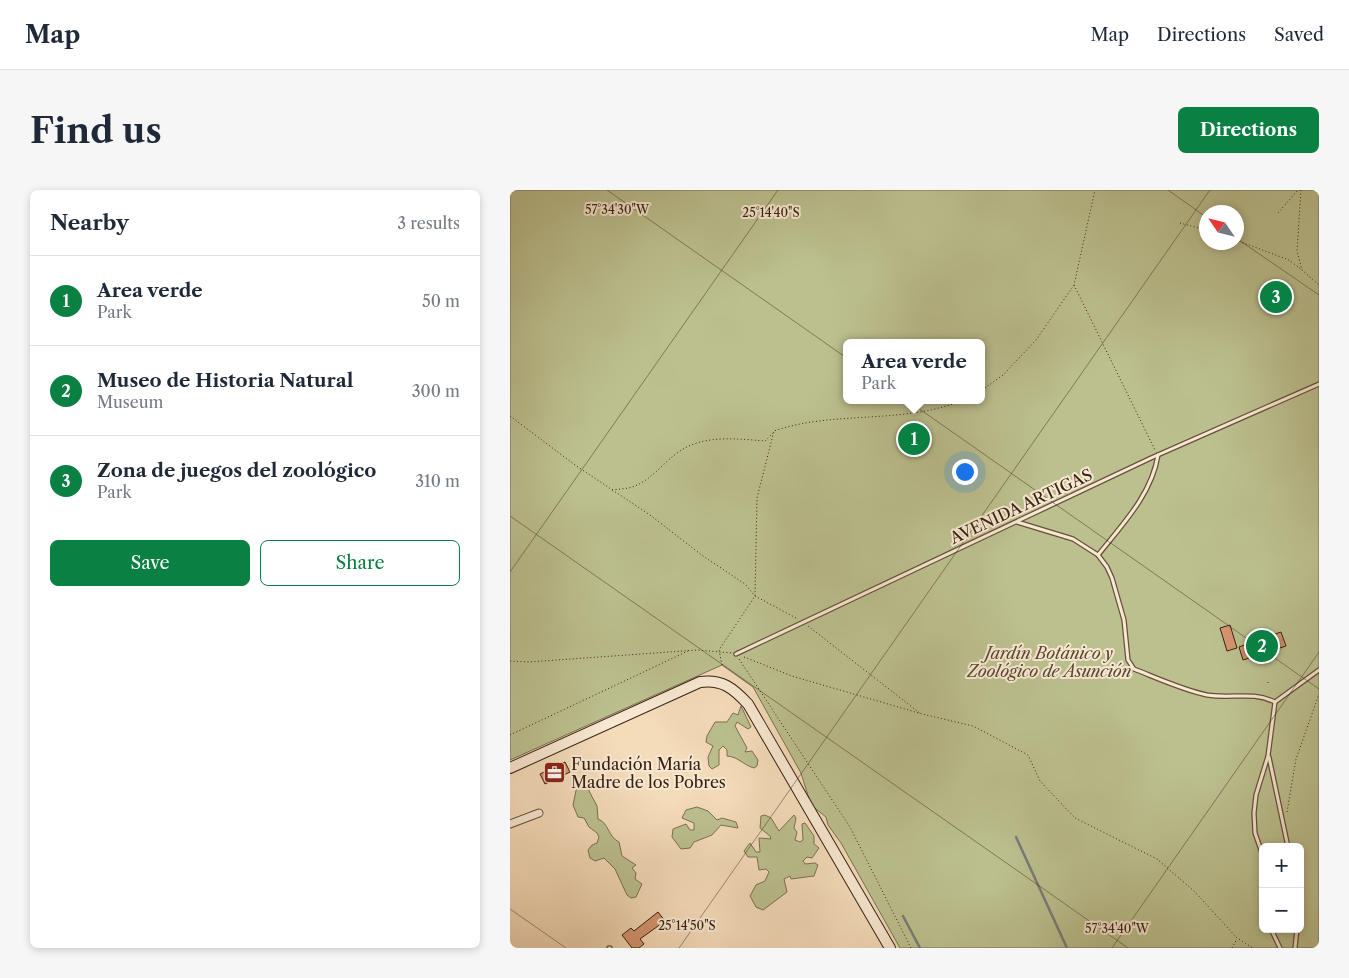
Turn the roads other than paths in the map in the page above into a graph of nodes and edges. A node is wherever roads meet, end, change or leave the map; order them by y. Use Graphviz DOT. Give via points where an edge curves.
graph roads {
  1 [pos="1319,384"];
  2 [pos="1158,455"];
  3 [pos="1017,522"];
  4 [pos="1098,555"];
  5 [pos="736,654"];
  6 [pos="1319,670"];
  7 [pos="1275,702"];
  8 [pos="1268,756"];
  9 [pos="510,768"];
  10 [pos="539,813"];
  11 [pos="510,824"];
  12 [pos="1287,843"];
  13 [pos="1259,844"];
  14 [pos="1273,933"];
  15 [pos="1296,933"];
  16 [pos="890,948"];
  17 [pos="1280,948"];
  18 [pos="1295,948"];
  1 -- 2 [label="lane, AVENIDA ARTIGAS"];
  2 -- 3 [label="lane, AVENIDA ARTIGAS"];
  2 -- 4 [label="lane" via="1145,492"];
  3 -- 4 [label="lane" via="1073,539"];
  3 -- 5 [label="lane, AVENIDA ARTIGAS"];
  4 -- 7 [label="lane" via="1112,578 1124,620 1128,660 1134,669 1205,694 1223,697 1253,695"];
  6 -- 7 [label="lane"];
  7 -- 8 [label="lane"];
  8 -- 12 [label="lane"];
  8 -- 13 [label="lane" via="1254,813"];
  9 -- 16 [label="street" via="700,682 714,680 726,684 748,704"];
  10 -- 11 [label="street"];
  14 -- 17 [label="lane"];
  15 -- 18 [label="lane"];
}
